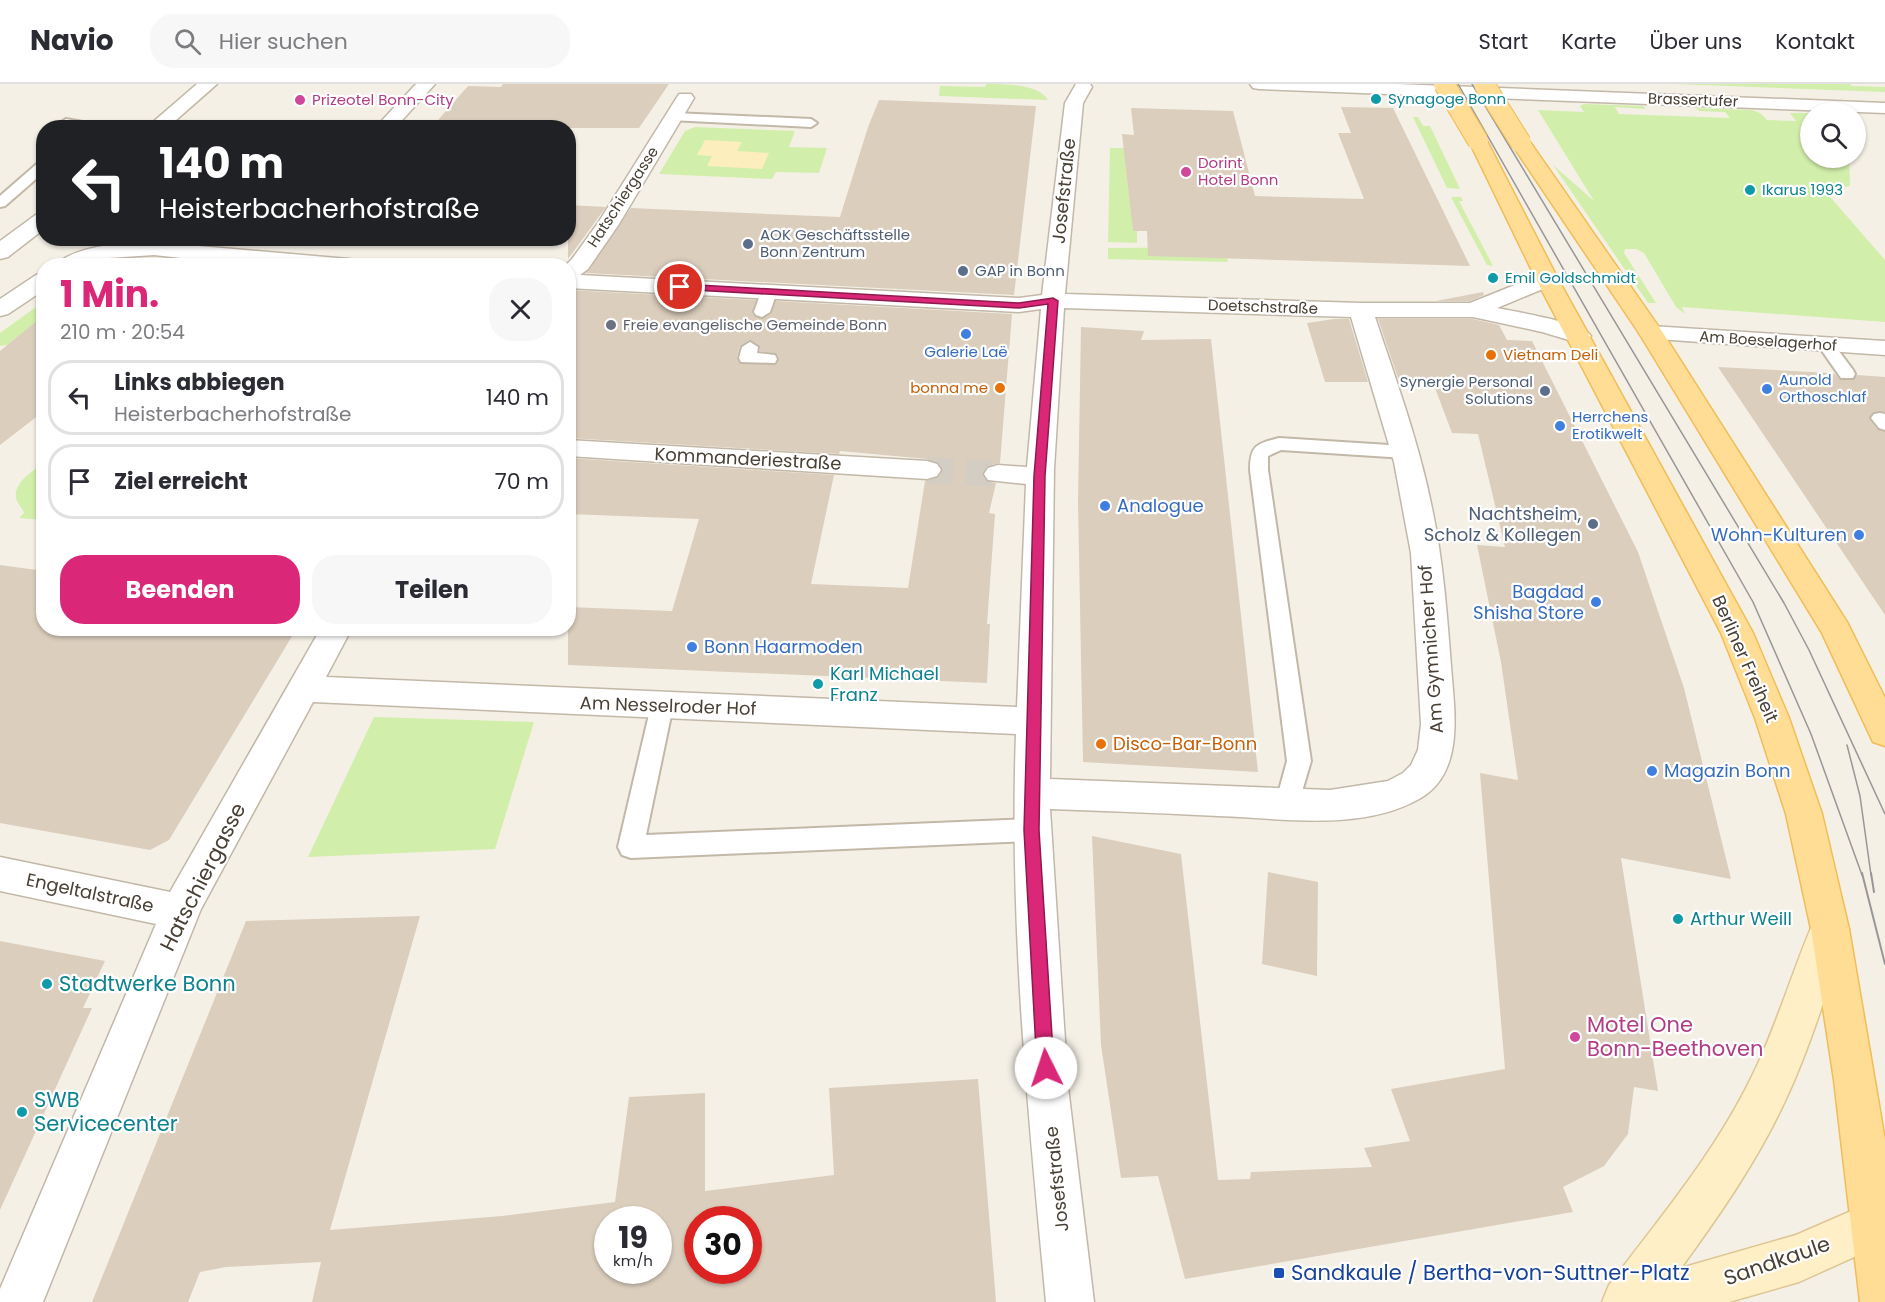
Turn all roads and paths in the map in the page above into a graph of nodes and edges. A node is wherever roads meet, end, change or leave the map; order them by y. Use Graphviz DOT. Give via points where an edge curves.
graph roads {
  1 [pos="208,84"];
  2 [pos="426,84"];
  3 [pos="1259,84"];
  4 [pos="1444,84"];
  5 [pos="1484,84"];
  6 [pos="1085,85"];
  7 [pos="685,98"];
  8 [pos="1885,108"];
  9 [pos="674,117"];
  10 [pos="165,120"];
  11 [pos="392,120"];
  12 [pos="812,123"];
  13 [pos="36,172"];
  14 [pos="0,203"];
  15 [pos="36,224"];
  16 [pos="262,246"];
  17 [pos="0,252"];
  18 [pos="83,258"];
  19 [pos="250,258"];
  20 [pos="576,267"];
  21 [pos="1547,279"];
  22 [pos="576,282"];
  23 [pos="36,285"];
  24 [pos="1053,301"];
  25 [pos="0,309"];
  26 [pos="1361,310"];
  27 [pos="1473,310"];
  28 [pos="1652,333"];
  29 [pos="1579,336"];
  30 [pos="1826,345"];
  31 [pos="750,347"];
  32 [pos="1885,348"];
  33 [pos="769,358"];
  34 [pos="1847,374"];
  35 [pos="576,448"];
  36 [pos="1405,452"];
  37 [pos="927,470"];
  38 [pos="998,474"];
  39 [pos="1040,476"];
  40 [pos="333,636"];
  41 [pos="303,689"];
  42 [pos="662,706"];
  43 [pos="1033,722"];
  44 [pos="1885,732"];
  45 [pos="1287,805"];
  46 [pos="1032,811"];
  47 [pos="0,874"];
  48 [pos="181,912"];
  49 [pos="1830,929"];
  50 [pos="1879,1221"];
  51 [pos="19,1302"];
  52 [pos="1070,1302"];
  53 [pos="1626,1302"];
  54 [pos="1646,1302"];
  55 [pos="1884,1302"];
  1 -- 10 [label="street"];
  2 -- 11 [label="street"];
  3 -- 8 [label="street, Brassertufer"];
  4 -- 21 [label="main road, Berliner Freiheit, bridge" via="1478,141"];
  5 -- 28 [label="main road, bridge"];
  6 -- 24 [label="street, Josefstraße" via="1074,103"];
  7 -- 9 [label="street, Hatschiergasse"];
  9 -- 12 [label="lane"];
  9 -- 20 [label="street, Hatschiergasse" via="608,224"];
  13 -- 14 [label="lane"];
  15 -- 17 [label="street"];
  16 -- 19 [label="street"];
  18 -- 19 [label="street" via="121,249"];
  21 -- 27 [label="street, Doetschstraße"];
  21 -- 29 [label="main road, Berliner Freiheit"];
  22 -- 24 [label="street, Doetschstraße" via="765,302 1019,305"];
  23 -- 25 [label="street"];
  24 -- 26 [label="street, Doetschstraße"];
  24 -- 39 [label="street, Josefstraße"];
  26 -- 27 [label="street, Doetschstraße"];
  26 -- 36 [label="street, Am Gymnicher Hof"];
  27 -- 29 [label="street, Doetschstraße"];
  28 -- 30 [label="street, Am Boeselagerhof"];
  28 -- 44 [label="main road" via="1836,630"];
  29 -- 49 [label="main road, Berliner Freiheit" via="1737,633 1772,718 1804,814"];
  30 -- 32 [label="street, Am Boeselagerhof"];
  30 -- 34 [label="lane"];
  31 -- 33 [label="lane" via="747,358"];
  35 -- 37 [label="street, Kommanderiestraße"];
  36 -- 45 [label="street, Am Gymnicher Hof" via="1414,485 1431,599 1439,730 1434,757 1422,777 1406,788 1373,800"];
  36 -- 45 [label="lane" via="1279,444 1259,453 1299,761"];
  38 -- 39 [label="street"];
  39 -- 43 [label="street, Josefstraße"];
  40 -- 41 [label="street, Hatschiergasse"];
  41 -- 42 [label="street, Am Nesselroder Hof"];
  41 -- 48 [label="street, Hatschiergasse"];
  42 -- 43 [label="street, Am Nesselroder Hof"];
  42 -- 46 [label="lane" via="631,847"];
  43 -- 46 [label="street, Josefstraße"];
  45 -- 46 [label="street, Am Gymnicher Hof"];
  46 -- 52 [label="street, Josefstraße" via="1047,1087"];
  47 -- 48 [label="street, Engeltalstraße"];
  48 -- 51 [label="street, Hatschiergasse"];
  49 -- 50 [label="main road, Berliner Freiheit"];
  49 -- 53 [label="main road" via="1770,1086 1750,1124 1695,1210"];
  50 -- 54 [label="main road, Sandkaule" via="1799,1258"];
  50 -- 55 [label="main road, Berliner Freiheit"];
}
